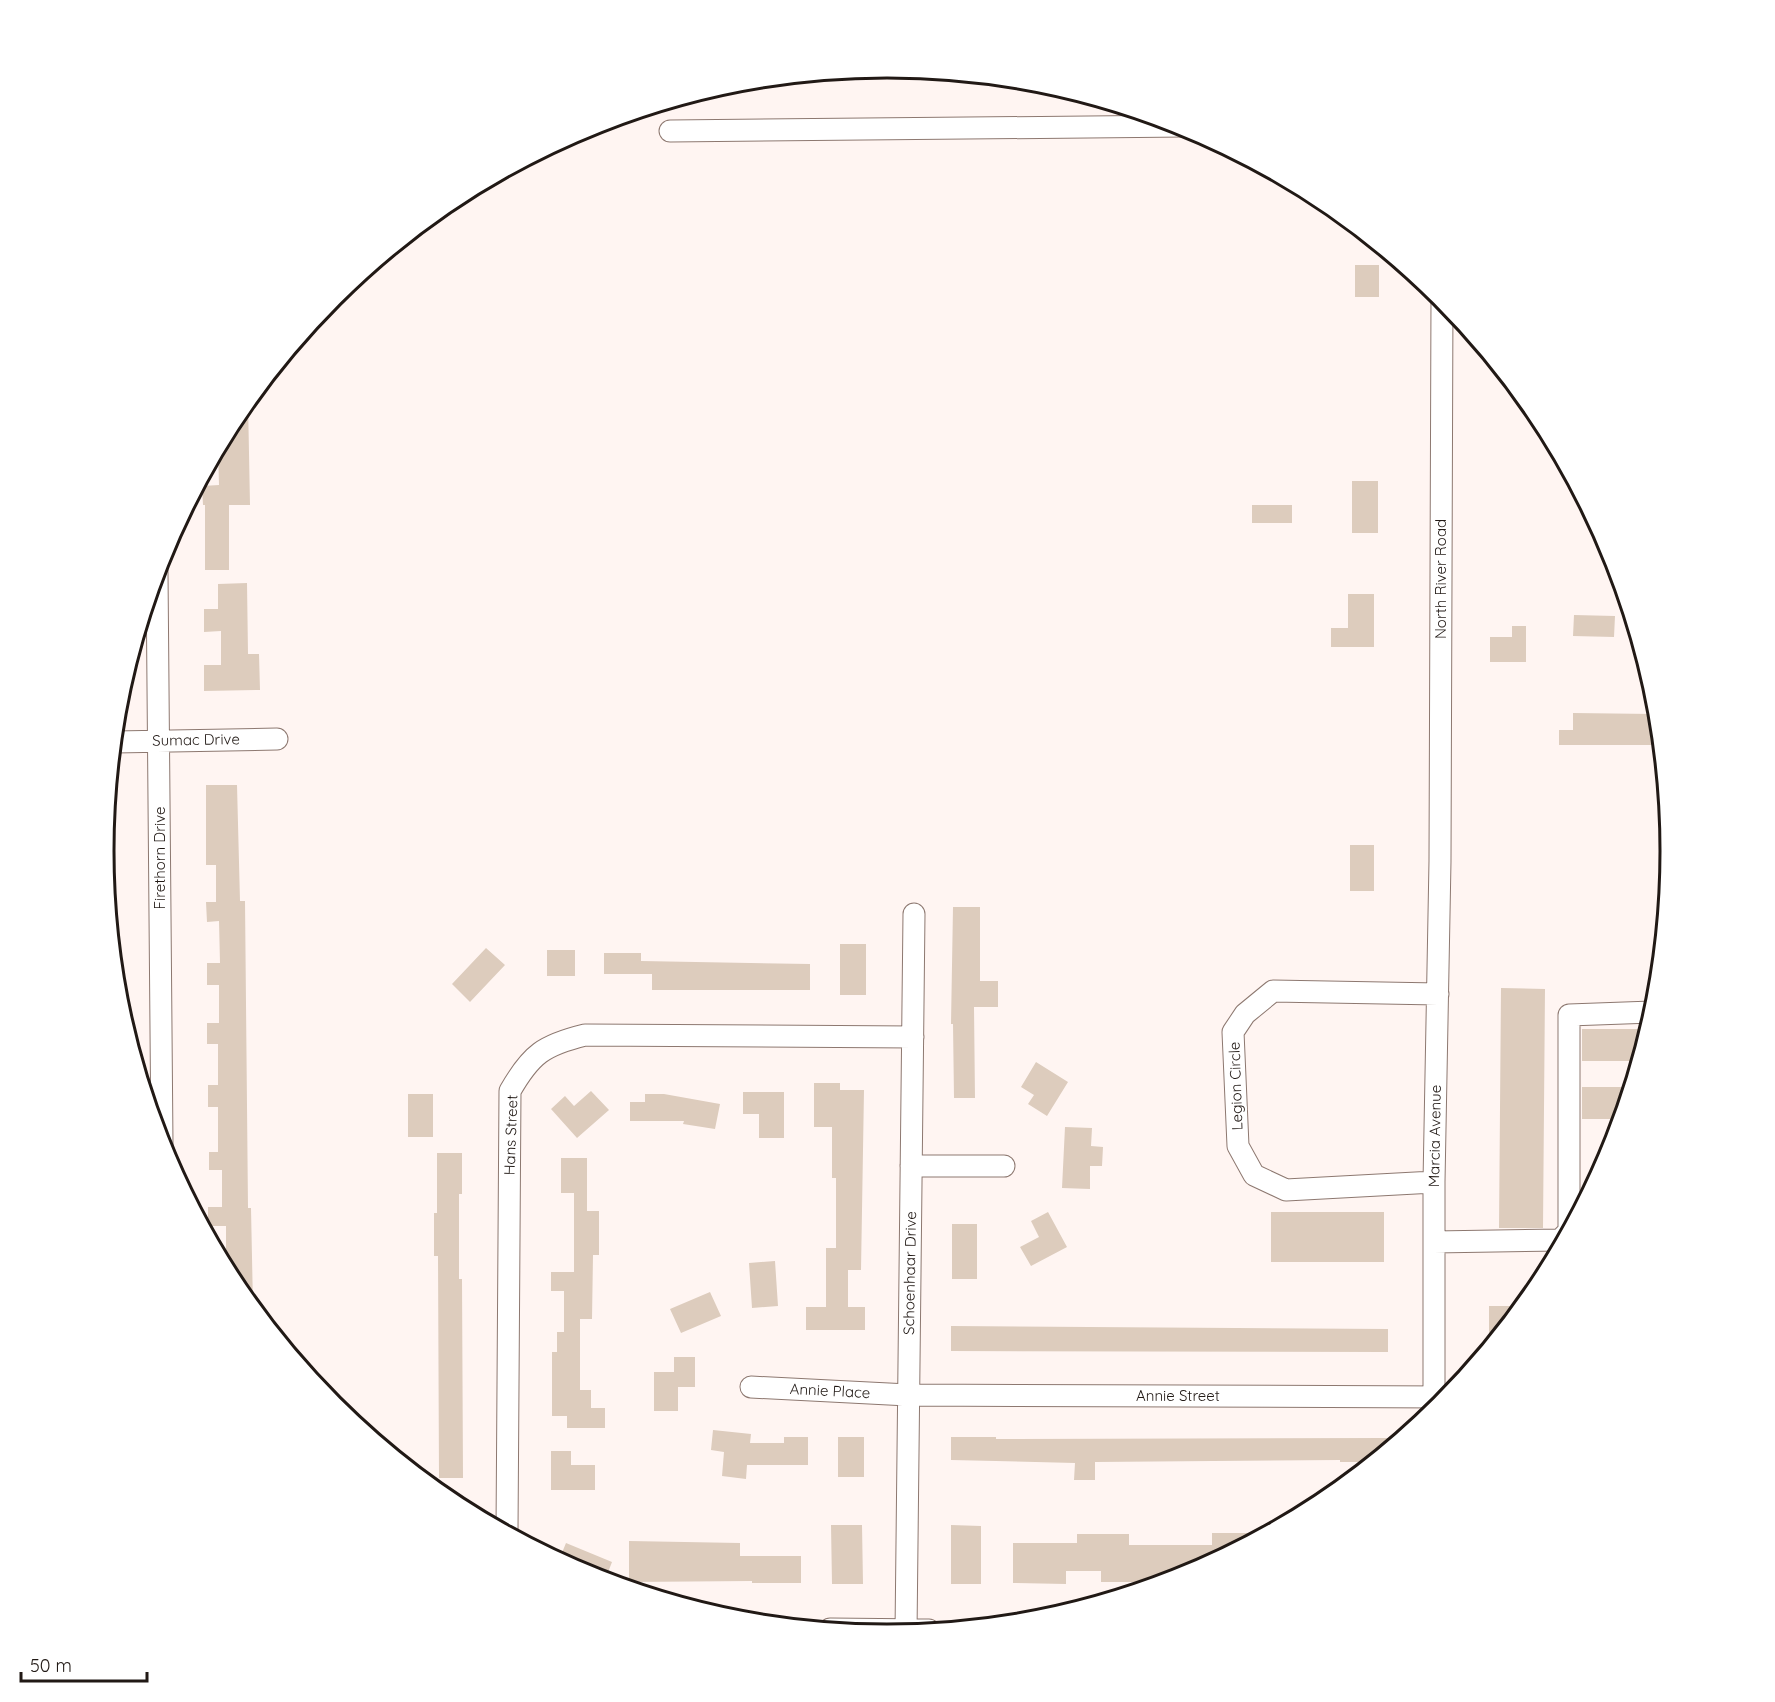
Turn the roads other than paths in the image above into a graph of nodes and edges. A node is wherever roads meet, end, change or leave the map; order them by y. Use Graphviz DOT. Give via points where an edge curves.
graph roads {
  1 [pos="1155,126"];
  2 [pos="670,131"];
  3 [pos="1442,312"];
  4 [pos="158,597"];
  5 [pos="277,739"];
  6 [pos="160,741"];
  7 [pos="122,742"];
  8 [pos="1440,861"];
  9 [pos="914,914"];
  10 [pos="1438,994"];
  11 [pos="1643,1012"];
  12 [pos="913,1037"];
  13 [pos="162,1116"];
  14 [pos="911,1166"];
  15 [pos="1004,1166"];
  16 [pos="1434,1182"];
  17 [pos="1569,1216"];
  18 [pos="1556,1240"];
  19 [pos="1434,1242"];
  20 [pos="752,1387"];
  21 [pos="1439,1393"];
  22 [pos="908,1395"];
  23 [pos="1430,1402"];
  24 [pos="507,1523"];
  25 [pos="906,1623"];
  1 -- 2 [label="street"];
  3 -- 8 [label="street, North River Road"];
  4 -- 6 [label="street, Firethorn Drive"];
  5 -- 6 [label="street, Sumac Drive"];
  6 -- 7 [label="street, Sumac Drive"];
  6 -- 13 [label="street, Firethorn Drive"];
  8 -- 10 [label="street, Marcia Avenue"];
  9 -- 12 [label="street, Schoenhaar Drive"];
  10 -- 16 [label="street, Marcia Avenue"];
  10 -- 16 [label="street, Legion Circle" via="1273,991 1245,1014 1233,1032 1238,1146 1254,1175 1286,1190"];
  11 -- 17 [label="street" via="1569,1015"];
  12 -- 14 [label="street, Schoenhaar Drive"];
  12 -- 24 [label="street, Hans Street" via="585,1035 543,1049 522,1069 510,1091"];
  14 -- 15 [label="street"];
  14 -- 22 [label="street, Schoenhaar Drive"];
  16 -- 19 [label="street, Marcia Avenue"];
  18 -- 19 [label="street"];
  19 -- 21 [label="street, Marcia Avenue"];
  20 -- 22 [label="street, Annie Place"];
  22 -- 23 [label="street, Annie Street"];
  22 -- 25 [label="street, Schoenhaar Drive"];
}
